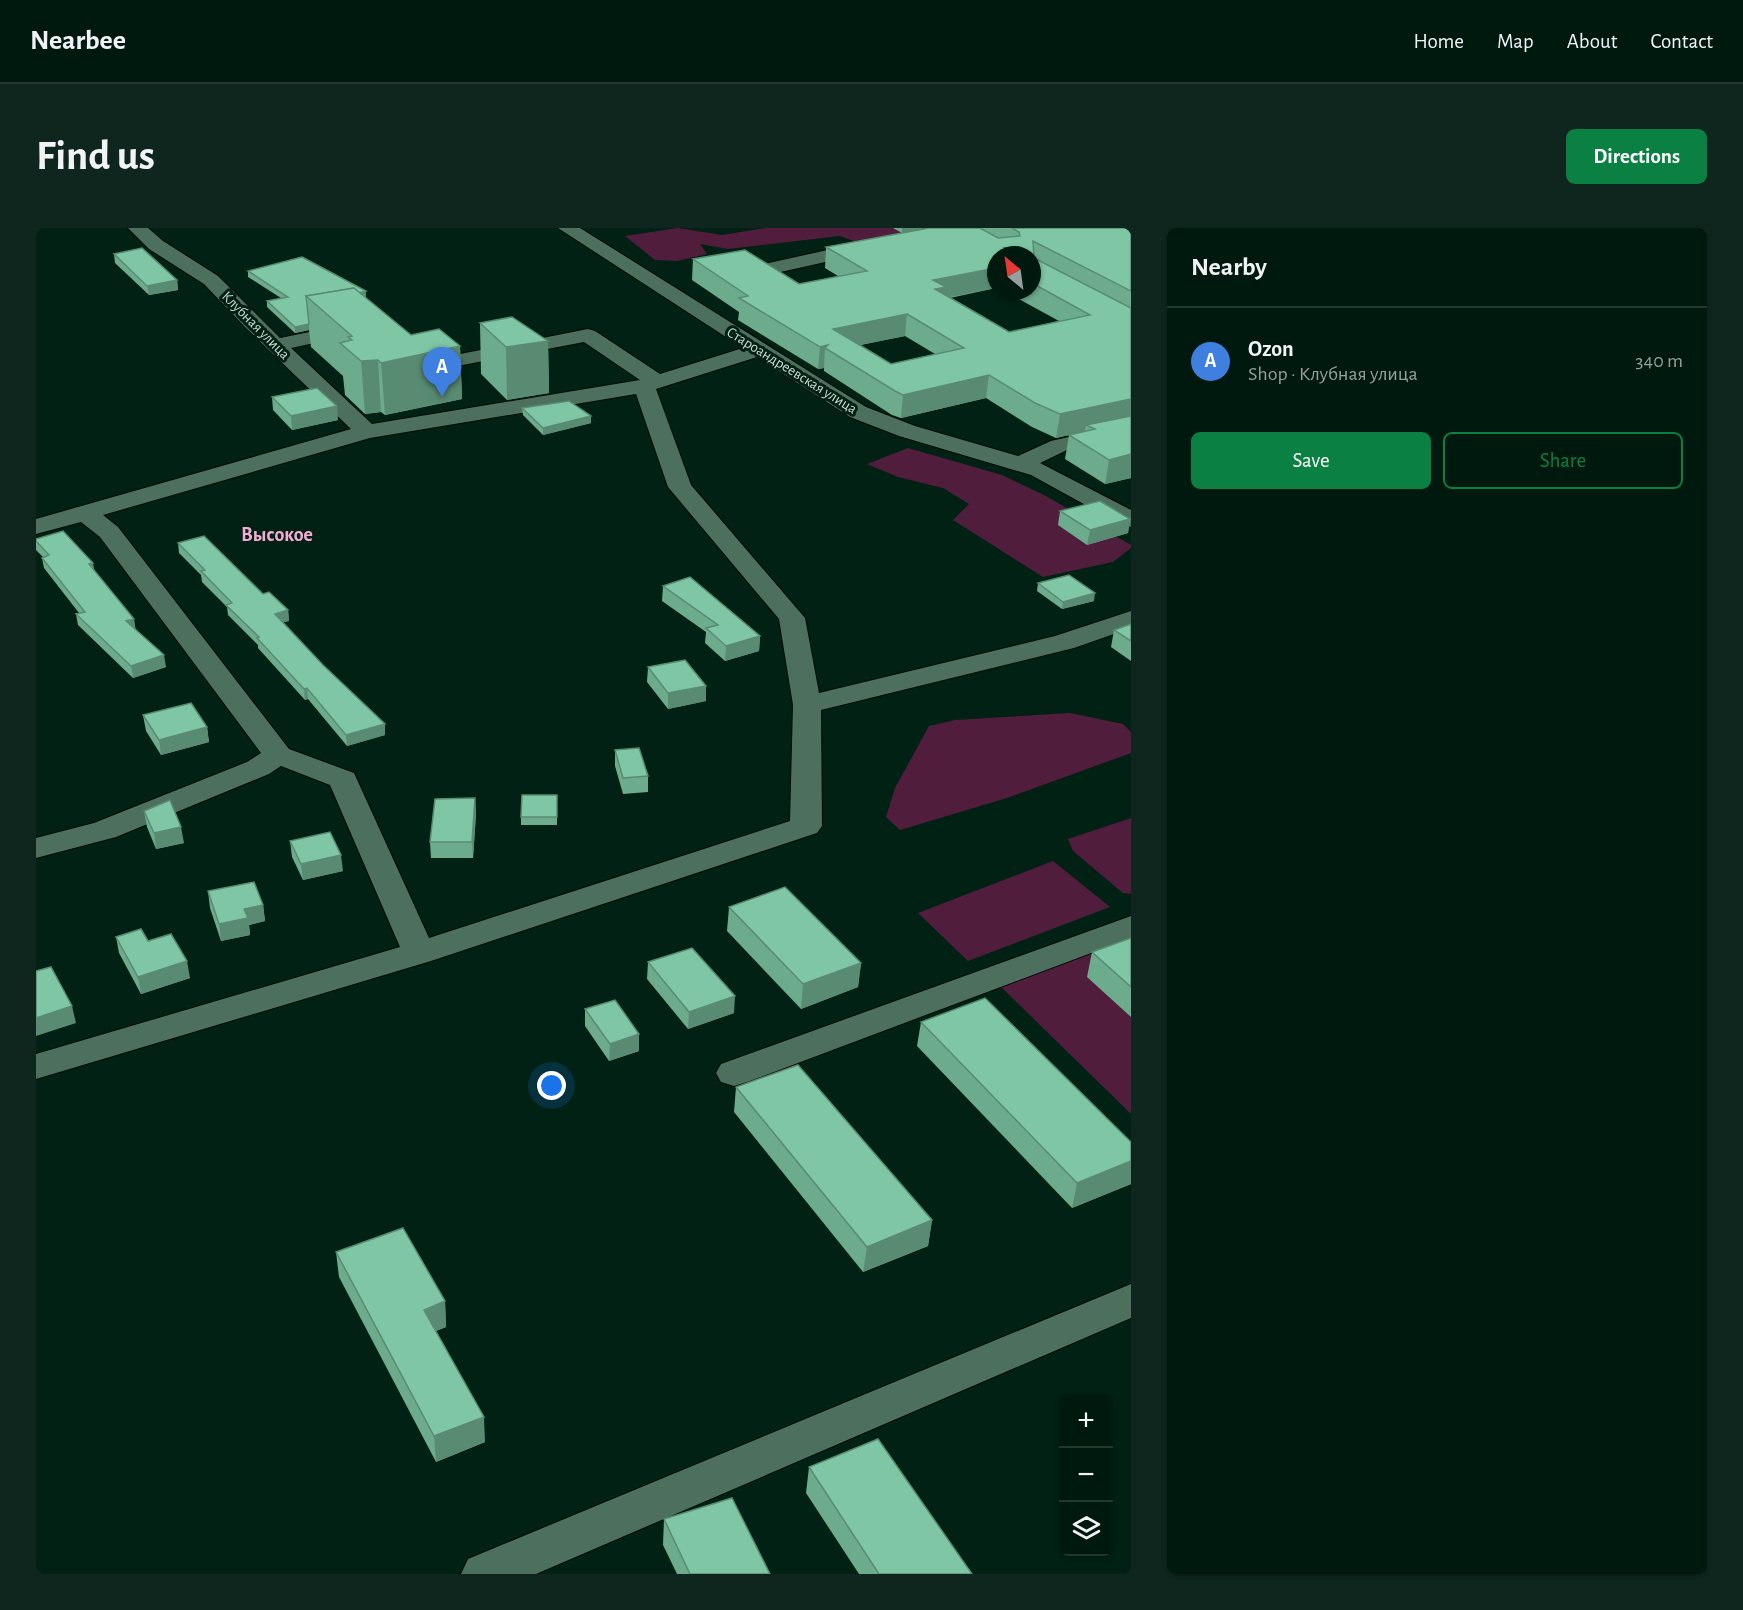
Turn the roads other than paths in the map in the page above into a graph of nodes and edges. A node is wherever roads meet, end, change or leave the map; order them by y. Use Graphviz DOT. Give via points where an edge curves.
graph roads {
  1 [pos="136,228"];
  2 [pos="567,228"];
  3 [pos="891,242"];
  4 [pos="767,269"];
  5 [pos="369,326"];
  6 [pos="402,342"];
  7 [pos="275,345"];
  8 [pos="759,350"];
  9 [pos="651,384"];
  10 [pos="1131,430"];
  11 [pos="367,432"];
  12 [pos="1021,465"];
  13 [pos="85,513"];
  14 [pos="1131,520"];
  15 [pos="37,524"];
  16 [pos="1131,619"];
  17 [pos="807,705"];
  18 [pos="278,755"];
  19 [pos="36,848"];
  20 [pos="1131,926"];
  21 [pos="419,953"];
  22 [pos="36,1067"];
  23 [pos="734,1073"];
  24 [pos="1131,1300"];
  25 [pos="485,1574"];
  1 -- 7 [label="street, Клубная улица" via="212,280"];
  2 -- 8 [label="street, Староандреевская улица"];
  3 -- 4 [label="street"];
  5 -- 7 [label="street"];
  6 -- 9 [label="street" via="426,362 440,364 588,335"];
  7 -- 11 [label="street, Клубная улица"];
  8 -- 9 [label="street"];
  8 -- 12 [label="street, Староандреевская улица" via="858,412"];
  9 -- 11 [label="street"];
  9 -- 17 [label="street" via="680,487 792,618"];
  10 -- 12 [label="street" via="1056,447"];
  11 -- 13 [label="street"];
  12 -- 14 [label="street, Староандреевская улица" via="1039,470"];
  13 -- 15 [label="street"];
  13 -- 18 [label="street" via="109,532"];
  16 -- 17 [label="street" via="1064,642"];
  17 -- 21 [label="street" via="806,826"];
  18 -- 19 [label="street" via="258,768 105,830"];
  18 -- 21 [label="street" via="343,779"];
  20 -- 23 [label="street"];
  21 -- 22 [label="street"];
  24 -- 25 [label="street"];
}
